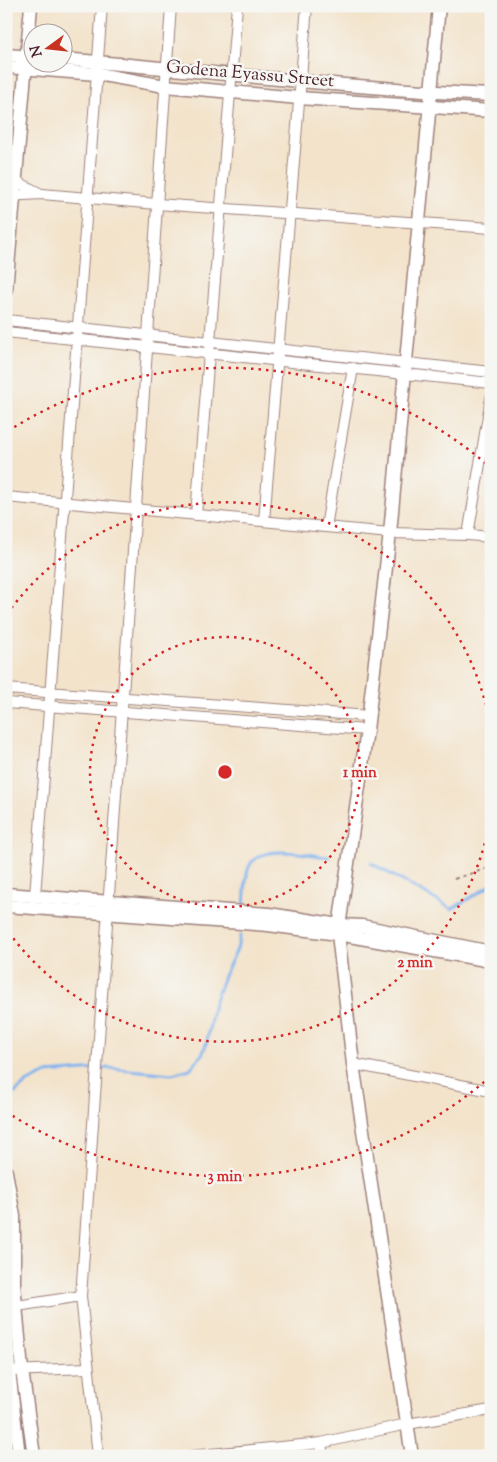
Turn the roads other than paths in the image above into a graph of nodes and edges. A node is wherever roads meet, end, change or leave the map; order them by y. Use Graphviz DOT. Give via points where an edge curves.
graph roads {
  1 [pos="31,6"];
  2 [pos="102,6"];
  3 [pos="171,6"];
  4 [pos="237,6"];
  5 [pos="307,6"];
  6 [pos="439,6"];
  7 [pos="30,22"];
  8 [pos="6,55"];
  9 [pos="22,59"];
  10 [pos="72,62"];
  11 [pos="22,63"];
  12 [pos="72,65"];
  13 [pos="6,67"];
  14 [pos="98,68"];
  15 [pos="167,68"];
  16 [pos="26,72"];
  17 [pos="231,74"];
  18 [pos="300,82"];
  19 [pos="165,86"];
  20 [pos="229,92"];
  21 [pos="431,92"];
  22 [pos="491,95"];
  23 [pos="299,98"];
  24 [pos="430,107"];
  25 [pos="491,112"];
  26 [pos="11,181"];
  27 [pos="42,194"];
  28 [pos="10,196"];
  29 [pos="88,197"];
  30 [pos="157,204"];
  31 [pos="221,208"];
  32 [pos="289,213"];
  33 [pos="419,222"];
  34 [pos="491,228"];
  35 [pos="6,289"];
  36 [pos="6,320"];
  37 [pos="78,327"];
  38 [pos="6,332"];
  39 [pos="148,335"];
  40 [pos="77,340"];
  41 [pos="210,342"];
  42 [pos="147,347"];
  43 [pos="278,349"];
  44 [pos="209,354"];
  45 [pos="277,360"];
  46 [pos="353,368"];
  47 [pos="406,368"];
  48 [pos="491,372"];
  49 [pos="491,382"];
  50 [pos="491,398"];
  51 [pos="6,497"];
  52 [pos="65,503"];
  53 [pos="135,509"];
  54 [pos="196,515"];
  55 [pos="264,521"];
  56 [pos="326,527"];
  57 [pos="390,533"];
  58 [pos="468,535"];
  59 [pos="491,538"];
  60 [pos="6,688"];
  61 [pos="51,692"];
  62 [pos="122,698"];
  63 [pos="6,703"];
  64 [pos="50,706"];
  65 [pos="121,712"];
  66 [pos="369,716"];
  67 [pos="367,730"];
  68 [pos="6,894"];
  69 [pos="35,896"];
  70 [pos="6,906"];
  71 [pos="107,907"];
  72 [pos="339,930"];
  73 [pos="491,952"];
  74 [pos="491,961"];
  75 [pos="353,1064"];
  76 [pos="491,1091"];
  77 [pos="6,1172"];
  78 [pos="10,1285"];
  79 [pos="81,1296"];
  80 [pos="17,1306"];
  81 [pos="6,1323"];
  82 [pos="88,1368"];
  83 [pos="16,1370"];
  84 [pos="491,1410"];
  85 [pos="407,1424"];
  86 [pos="321,1443"];
  87 [pos="19,1456"];
  88 [pos="34,1456"];
  89 [pos="98,1456"];
  90 [pos="191,1456"];
  91 [pos="322,1456"];
  92 [pos="412,1456"];
  1 -- 7 [label="street"];
  2 -- 14 [label="street"];
  3 -- 15 [label="street"];
  4 -- 17 [label="street"];
  5 -- 18 [label="street"];
  6 -- 21 [label="street"];
  8 -- 9 [label="street, Godena Eyassu Street"];
  10 -- 14 [label="street, Godena Eyassu Street"];
  11 -- 13 [label="street, Godena Eyassu Street"];
  12 -- 14 [label="street, Godena Eyassu Street"];
  14 -- 15 [label="street, Godena Eyassu Street"];
  14 -- 19 [label="street, Godena Eyassu Street"];
  14 -- 29 [label="street"];
  15 -- 17 [label="street, Godena Eyassu Street"];
  15 -- 19 [label="street"];
  16 -- 26 [label="street"];
  17 -- 18 [label="street, Godena Eyassu Street"];
  17 -- 20 [label="street"];
  18 -- 21 [label="street, Godena Eyassu Street"];
  18 -- 23 [label="street"];
  19 -- 20 [label="street, Godena Eyassu Street"];
  19 -- 30 [label="street"];
  20 -- 23 [label="street, Godena Eyassu Street"];
  20 -- 31 [label="street"];
  21 -- 22 [label="street, Godena Eyassu Street"];
  21 -- 24 [label="street"];
  23 -- 24 [label="street, Godena Eyassu Street"];
  23 -- 32 [label="street"];
  24 -- 25 [label="street, Godena Eyassu Street"];
  24 -- 33 [label="street"];
  26 -- 27 [label="street"];
  26 -- 28 [label="street"];
  27 -- 28 [label="street"];
  27 -- 29 [label="street"];
  28 -- 35 [label="street"];
  29 -- 30 [label="street"];
  29 -- 37 [label="street"];
  30 -- 31 [label="street"];
  30 -- 39 [label="street"];
  31 -- 32 [label="street"];
  31 -- 41 [label="street"];
  32 -- 33 [label="street"];
  32 -- 43 [label="street"];
  33 -- 34 [label="street"];
  33 -- 47 [label="street"];
  36 -- 37 [label="street"];
  37 -- 39 [label="street"];
  37 -- 40 [label="street"];
  38 -- 40 [label="street"];
  39 -- 41 [label="street"];
  39 -- 42 [label="street"];
  40 -- 42 [label="street"];
  40 -- 52 [label="street"];
  41 -- 43 [label="street"];
  41 -- 44 [label="street"];
  42 -- 44 [label="street"];
  42 -- 53 [label="street"];
  43 -- 45 [label="street"];
  43 -- 47 [label="street"];
  44 -- 45 [label="street"];
  44 -- 54 [label="street"];
  45 -- 46 [label="street"];
  45 -- 55 [label="street"];
  46 -- 47 [label="street"];
  46 -- 56 [label="street"];
  47 -- 48 [label="street"];
  47 -- 49 [label="street"];
  47 -- 57 [label="street"];
  50 -- 58 [label="street"];
  51 -- 52 [label="street"];
  52 -- 53 [label="street"];
  52 -- 61 [label="street"];
  53 -- 54 [label="street"];
  53 -- 62 [label="street"];
  54 -- 55 [label="street"];
  55 -- 56 [label="street"];
  56 -- 57 [label="street"];
  57 -- 58 [label="street"];
  57 -- 66 [label="street"];
  58 -- 59 [label="street"];
  60 -- 61 [label="street"];
  61 -- 62 [label="street"];
  61 -- 64 [label="street"];
  62 -- 65 [label="street"];
  62 -- 66 [label="street"];
  63 -- 64 [label="street"];
  64 -- 65 [label="street"];
  64 -- 69 [label="street"];
  65 -- 67 [label="street"];
  65 -- 71 [label="street"];
  66 -- 67 [label="street"];
  67 -- 72 [label="street"];
  68 -- 69 [label="street"];
  69 -- 71 [label="street"];
  70 -- 71 [label="street"];
  71 -- 72 [label="street" via="268,919"];
  71 -- 79 [label="street"];
  72 -- 73 [label="street" via="362,926"];
  72 -- 74 [label="street"];
  72 -- 75 [label="street"];
  75 -- 76 [label="street"];
  75 -- 85 [label="street"];
  77 -- 78 [label="street" via="14,1216"];
  78 -- 80 [label="street"];
  79 -- 80 [label="street"];
  79 -- 82 [label="street"];
  80 -- 83 [label="street"];
  81 -- 83 [label="street"];
  82 -- 83 [label="street"];
  82 -- 89 [label="street"];
  83 -- 87 [label="street"];
  83 -- 88 [label="street"];
  84 -- 85 [label="street"];
  85 -- 86 [label="street"];
  85 -- 92 [label="street"];
  86 -- 90 [label="street"];
  86 -- 91 [label="street"];
}
